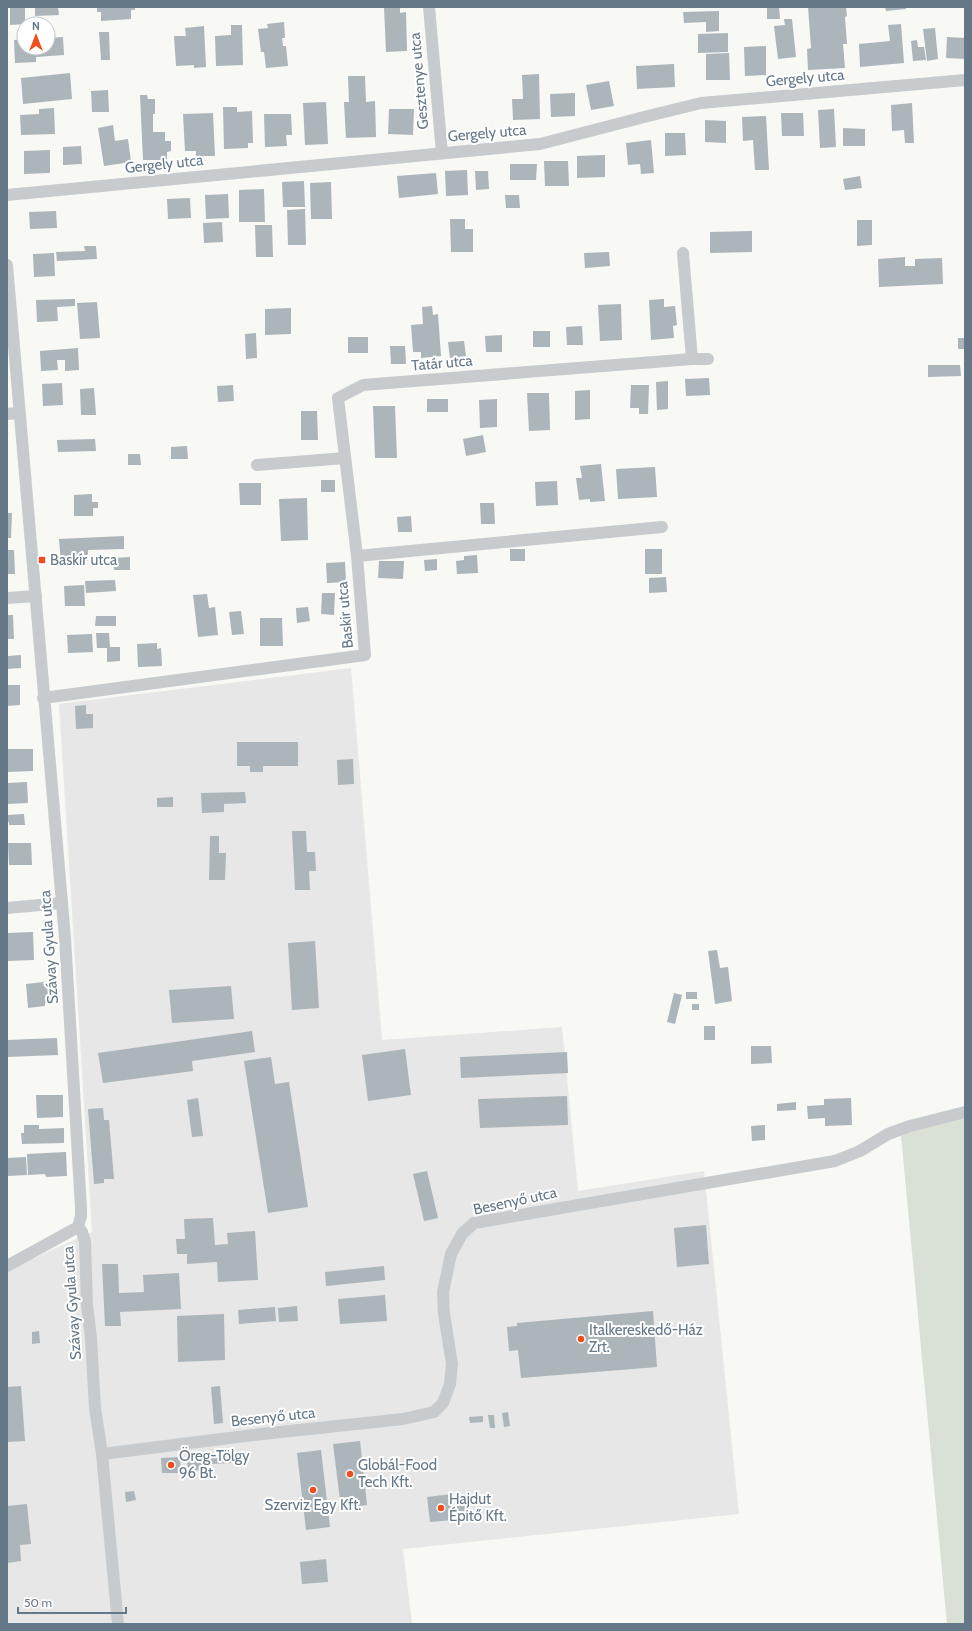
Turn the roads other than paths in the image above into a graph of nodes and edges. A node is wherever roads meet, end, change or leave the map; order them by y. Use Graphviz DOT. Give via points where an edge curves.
graph roads {
  1 [pos="429,7"];
  2 [pos="965,80"];
  3 [pos="442,153"];
  4 [pos="7,195"];
  5 [pos="684,253"];
  6 [pos="7,265"];
  7 [pos="692,359"];
  8 [pos="708,359"];
  9 [pos="19,413"];
  10 [pos="7,414"];
  11 [pos="345,458"];
  12 [pos="257,465"];
  13 [pos="662,527"];
  14 [pos="357,556"];
  15 [pos="36,596"];
  16 [pos="7,598"];
  17 [pos="43,698"];
  18 [pos="62,903"];
  19 [pos="7,908"];
  20 [pos="965,1112"];
  21 [pos="78,1227"];
  22 [pos="7,1266"];
  23 [pos="102,1454"];
  24 [pos="118,1624"];
  1 -- 3 [label="street, Gesztenye utca"];
  2 -- 3 [label="street, Gergely utca" via="701,104 540,144"];
  3 -- 4 [label="street, Gergely utca"];
  5 -- 7 [label="street"];
  6 -- 9 [label="street, Szávay Gyula utca"];
  7 -- 8 [label="street, Tatár utca"];
  7 -- 11 [label="street, Tatár utca" via="363,385 338,398"];
  9 -- 10 [label="street"];
  9 -- 15 [label="street, Szávay Gyula utca"];
  11 -- 12 [label="street"];
  11 -- 14 [label="street, Tatár utca"];
  13 -- 14 [label="street"];
  14 -- 17 [label="street, Baskir utca" via="365,655"];
  15 -- 16 [label="street"];
  15 -- 17 [label="street, Szávay Gyula utca"];
  17 -- 18 [label="street, Szávay Gyula utca"];
  18 -- 19 [label="street"];
  18 -- 21 [label="street, Szávay Gyula utca" via="81,1196"];
  20 -- 23 [label="street, Besenyő utca" via="888,1134 860,1151 835,1161 474,1223 462,1234 451,1254 443,1292 452,1364 450,1384 443,1403 434,1412 403,1419"];
  21 -- 22 [label="street"];
  21 -- 23 [label="street, Szávay Gyula utca" via="85,1242 95,1408"];
  23 -- 24 [label="street, Szávay Gyula utca"];
}
